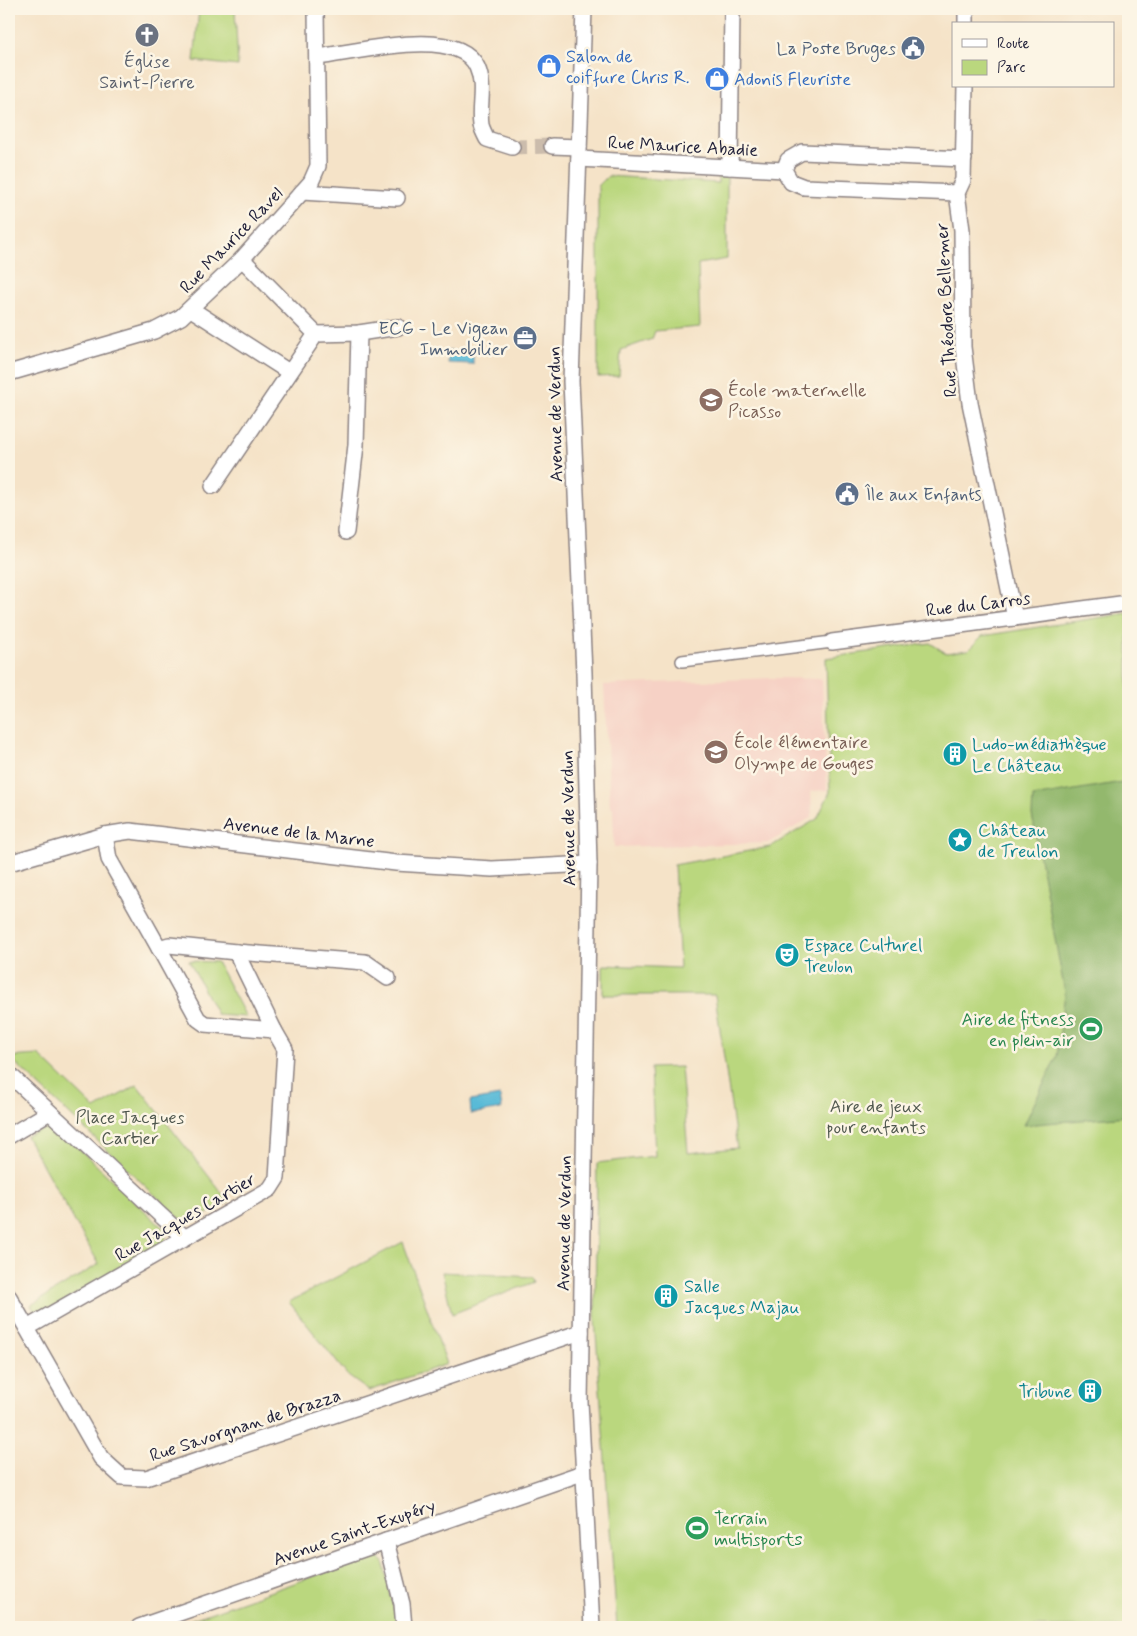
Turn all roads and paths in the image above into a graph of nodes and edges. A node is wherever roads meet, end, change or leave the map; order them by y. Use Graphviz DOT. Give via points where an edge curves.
graph roads {
  1 [pos="316,9"];
  2 [pos="584,9"];
  3 [pos="732,9"];
  4 [pos="966,9"];
  5 [pos="966,22"];
  6 [pos="318,57"];
  7 [pos="964,88"];
  8 [pos="552,146"];
  9 [pos="512,147"];
  10 [pos="579,153"];
  11 [pos="964,159"];
  12 [pos="730,167"];
  13 [pos="784,170"];
  14 [pos="302,192"];
  15 [pos="957,193"];
  16 [pos="397,198"];
  17 [pos="242,259"];
  18 [pos="192,308"];
  19 [pos="398,328"];
  20 [pos="359,333"];
  21 [pos="316,334"];
  22 [pos="288,372"];
  23 [pos="9,373"];
  24 [pos="213,486"];
  25 [pos="346,532"];
  26 [pos="1128,604"];
  27 [pos="1015,618"];
  28 [pos="832,642"];
  29 [pos="682,661"];
  30 [pos="105,835"];
  31 [pos="9,863"];
  32 [pos="589,864"];
  33 [pos="159,948"];
  34 [pos="236,952"];
  35 [pos="388,978"];
  36 [pos="274,1030"];
  37 [pos="9,1074"];
  38 [pos="48,1113"];
  39 [pos="9,1136"];
  40 [pos="185,1238"];
  41 [pos="9,1297"];
  42 [pos="27,1328"];
  43 [pos="581,1332"];
  44 [pos="582,1473"];
  45 [pos="386,1541"];
  46 [pos="139,1627"];
  47 [pos="404,1627"];
  48 [pos="592,1627"];
  1 -- 6 [label="street, Rue Maurice Ravel"];
  2 -- 10 [label="street, Avenue de Verdun"];
  3 -- 12 [label="street"];
  4 -- 5 [label="street"];
  6 -- 9 [label="street" via="423,42 458,49 477,66 482,83 481,125 487,139"];
  6 -- 14 [label="street, Rue Maurice Ravel" via="318,166"];
  7 -- 11 [label="street, Rue Théodore Bellemer"];
  8 -- 10 [label="street, Rue Maurice Abadie"];
  10 -- 12 [label="street, Rue Maurice Abadie"];
  10 -- 32 [label="street, Avenue de Verdun" via="571,381"];
  11 -- 13 [label="street" via="802,152 788,160"];
  11 -- 15 [label="street, Rue Théodore Bellemer" via="963,180"];
  12 -- 13 [label="street, Rue Maurice Abadie"];
  13 -- 15 [label="street" via="791,182 804,187"];
  14 -- 16 [label="street"];
  14 -- 17 [label="street, Rue Maurice Ravel"];
  15 -- 27 [label="street, Rue Théodore Bellemer" via="962,230 963,347 970,403"];
  17 -- 18 [label="street, Rue Maurice Ravel"];
  17 -- 21 [label="street"];
  18 -- 22 [label="street"];
  18 -- 23 [label="street, Rue Maurice Ravel" via="181,318 154,331"];
  19 -- 20 [label="street"];
  20 -- 21 [label="street"];
  20 -- 25 [label="street" via="356,445"];
  21 -- 22 [label="street"];
  22 -- 24 [label="street"];
  26 -- 27 [label="street, Rue du Carros"];
  27 -- 28 [label="street, Rue du Carros"];
  28 -- 29 [label="street"];
  30 -- 31 [label="street, Avenue de la Marne"];
  30 -- 32 [label="street, Avenue de la Marne" via="130,831 396,863 492,869"];
  30 -- 33 [label="street" via="109,859"];
  32 -- 43 [label="street, Avenue de Verdun"];
  33 -- 34 [label="street" via="170,945"];
  33 -- 36 [label="street" via="198,1019 205,1024"];
  34 -- 35 [label="street" via="365,962"];
  34 -- 36 [label="street, Rue Jacques Cartier"];
  36 -- 40 [label="street, Rue Jacques Cartier" via="285,1050 277,1178 270,1189"];
  37 -- 38 [label="street"];
  38 -- 39 [label="street"];
  38 -- 40 [label="street"];
  40 -- 42 [label="street, Rue Jacques Cartier"];
  41 -- 42 [label="street, Rue Savorgnan de Brazza"];
  42 -- 43 [label="street, Rue Savorgnan de Brazza" via="101,1458 122,1476 146,1478"];
  43 -- 44 [label="street, Avenue de Verdun"];
  44 -- 45 [label="street, Avenue Saint-Exupéry"];
  44 -- 48 [label="street, Avenue de Verdun"];
  45 -- 46 [label="street, Avenue Saint-Exupéry"];
  45 -- 47 [label="street" via="402,1604"];
}
